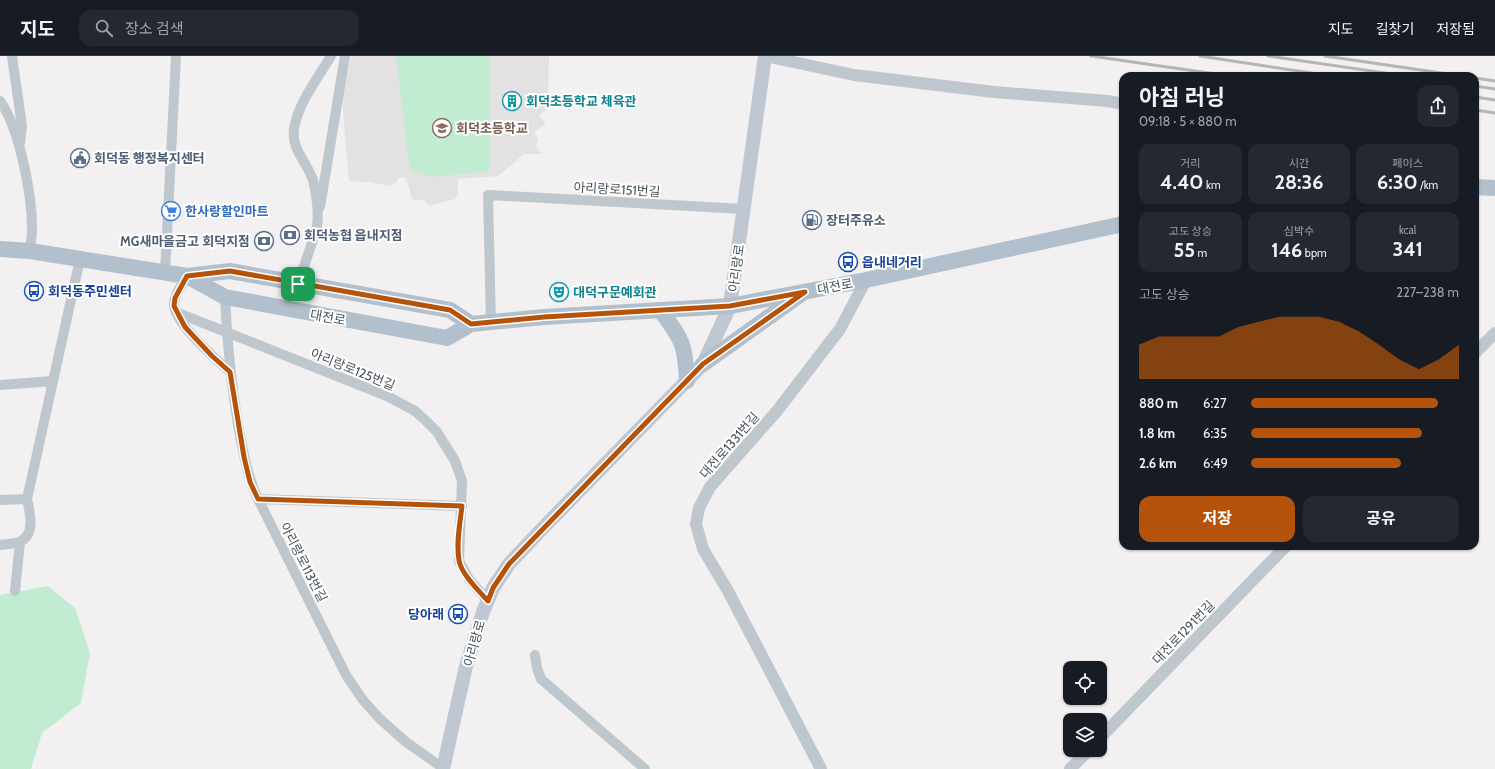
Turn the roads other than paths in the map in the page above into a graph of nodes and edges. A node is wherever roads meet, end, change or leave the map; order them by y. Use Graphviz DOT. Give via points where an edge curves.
graph roads {
  1 [pos="12,56"];
  2 [pos="176,56"];
  3 [pos="331,56"];
  4 [pos="346,56"];
  5 [pos="765,56"];
  6 [pos="0,102"];
  7 [pos="1119,103"];
  8 [pos="19,147"];
  9 [pos="1479,187"];
  10 [pos="1495,188"];
  11 [pos="744,209"];
  12 [pos="317,224"];
  13 [pos="1119,225"];
  14 [pos="0,249"];
  15 [pos="30,251"];
  16 [pos="80,259"];
  17 [pos="165,273"];
  18 [pos="187,276"];
  19 [pos="866,280"];
  20 [pos="298,284"];
  21 [pos="805,292"];
  22 [pos="225,297"];
  23 [pos="730,306"];
  24 [pos="661,311"];
  25 [pos="178,313"];
  26 [pos="471,324"];
  27 [pos="491,324"];
  28 [pos="227,333"];
  29 [pos="1495,333"];
  30 [pos="1479,349"];
  31 [pos="703,364"];
  32 [pos="230,372"];
  33 [pos="53,381"];
  34 [pos="686,381"];
  35 [pos="0,385"];
  36 [pos="27,499"];
  37 [pos="258,499"];
  38 [pos="0,500"];
  39 [pos="462,506"];
  40 [pos="20,542"];
  41 [pos="0,545"];
  42 [pos="1282,550"];
  43 [pos="15,592"];
  44 [pos="488,601"];
  45 [pos="535,655"];
  46 [pos="1107,731"];
  47 [pos="1082,757"];
  48 [pos="443,768"];
  49 [pos="646,769"];
  50 [pos="821,769"];
  51 [pos="1070,769"];
  1 -- 8 [label="street" via="22,126"];
  2 -- 17 [label="street"];
  3 -- 12 [label="street" via="299,112 294,130 296,148 312,180 317,203"];
  4 -- 12 [label="street"];
  5 -- 7 [label="street" via="854,75 994,92"];
  5 -- 11 [label="main road, 아리랑로"];
  6 -- 8 [label="street"];
  8 -- 15 [label="street" via="26,176 32,226"];
  9 -- 10 [label="main road"];
  11 -- 23 [label="main road, 아리랑로"];
  11 -- 27 [label="street, 아리랑로151번길" via="488,195"];
  12 -- 20 [label="street"];
  13 -- 19 [label="main road, 대전로"];
  14 -- 15 [label="main road, 대전로"];
  15 -- 16 [label="main road, 대전로"];
  16 -- 17 [label="main road, 대전로"];
  16 -- 33 [label="street"];
  17 -- 18 [label="main road, 대전로"];
  18 -- 20 [label="main road, 대전로" via="230,271"];
  18 -- 22 [label="main road, 대전로"];
  18 -- 25 [label="street" via="175,298 174,306"];
  19 -- 21 [label="main road, 대전로"];
  19 -- 50 [label="street, 대전로1331번길" via="840,329 777,411 710,487 699,508 696,524 703,549 728,591"];
  20 -- 26 [label="main road, 대전로" via="450,310"];
  21 -- 23 [label="main road, 대전로"];
  21 -- 31 [label="main road"];
  22 -- 26 [label="main road, 대전로" via="446,338"];
  22 -- 28 [label="street, 아리랑로113번길"];
  23 -- 24 [label="main road, 대전로"];
  23 -- 31 [label="main road, 아리랑로"];
  24 -- 27 [label="main road, 대전로" via="544,317"];
  24 -- 34 [label="main road" via="682,341 686,354"];
  25 -- 28 [label="street, 아리랑로125번길"];
  25 -- 32 [label="street" via="185,327"];
  26 -- 27 [label="main road, 대전로"];
  28 -- 32 [label="street, 아리랑로113번길"];
  28 -- 39 [label="street, 아리랑로125번길" via="387,396 415,410 437,432 454,461 462,481"];
  29 -- 30 [label="street"];
  31 -- 34 [label="main road, 아리랑로"];
  32 -- 37 [label="street, 아리랑로113번길" via="244,457 250,482"];
  33 -- 35 [label="street"];
  33 -- 36 [label="street"];
  34 -- 44 [label="main road, 아리랑로" via="509,564 493,588"];
  36 -- 38 [label="street"];
  36 -- 40 [label="street" via="31,524 26,538"];
  37 -- 39 [label="street"];
  37 -- 48 [label="street, 아리랑로113번길" via="346,675 358,694 380,719 406,742"];
  39 -- 44 [label="street, 아리랑로125번길" via="459,561 468,579"];
  40 -- 41 [label="street"];
  40 -- 43 [label="street"];
  42 -- 46 [label="street, 대전로1291번길"];
  44 -- 48 [label="main road, 아리랑로" via="466,666"];
  45 -- 49 [label="street" via="536,668 541,679"];
  47 -- 51 [label="street"];
}
